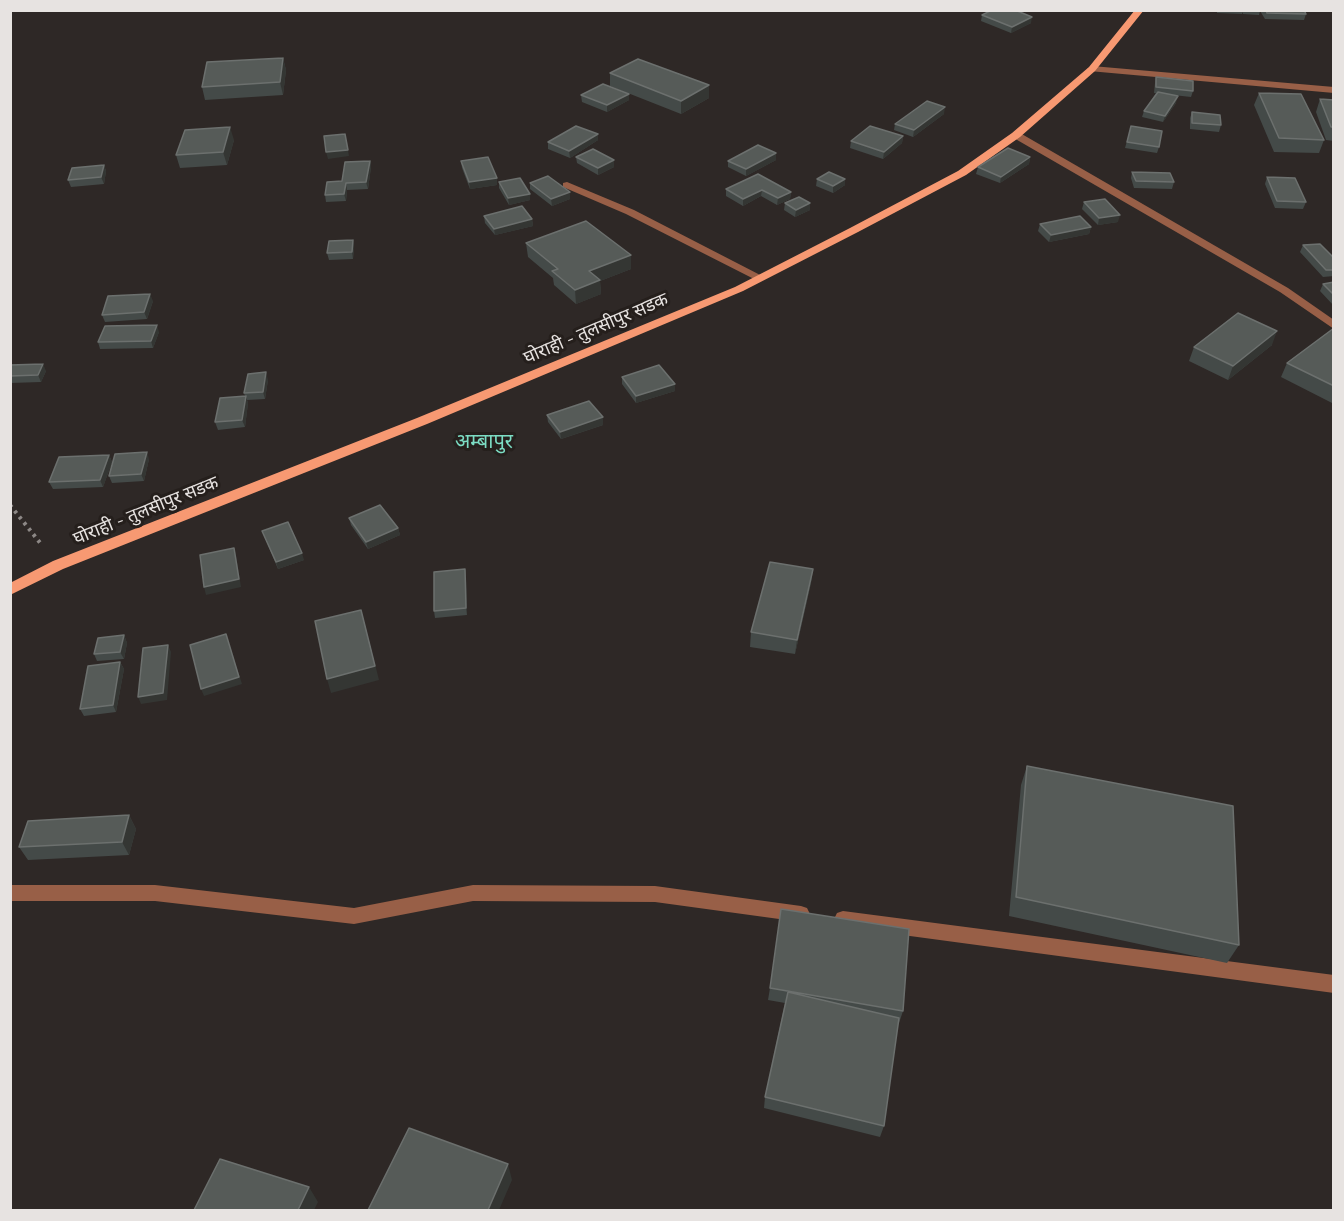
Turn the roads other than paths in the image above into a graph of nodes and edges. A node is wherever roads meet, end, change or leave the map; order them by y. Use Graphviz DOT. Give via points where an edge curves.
graph roads {
  1 [pos="1140,10"];
  2 [pos="1092,69"];
  3 [pos="1334,90"];
  4 [pos="1016,135"];
  5 [pos="567,185"];
  6 [pos="760,278"];
  7 [pos="1334,326"];
  8 [pos="10,590"];
  9 [pos="10,893"];
  10 [pos="1334,984"];
  1 -- 2 [label="main road, घोराही - तुलसीपुर सडक"];
  2 -- 3 [label="street"];
  2 -- 4 [label="main road, घोराही - तुलसीपुर सडक"];
  4 -- 6 [label="main road, घोराही - तुलसीपुर सडक" via="962,173"];
  4 -- 7 [label="street" via="1284,291"];
  5 -- 6 [label="street" via="630,212"];
  6 -- 8 [label="main road, घोराही - तुलसीपुर सडक" via="422,421 58,565"];
  9 -- 10 [label="street" via="155,893 354,916 473,892 655,894"];
}
